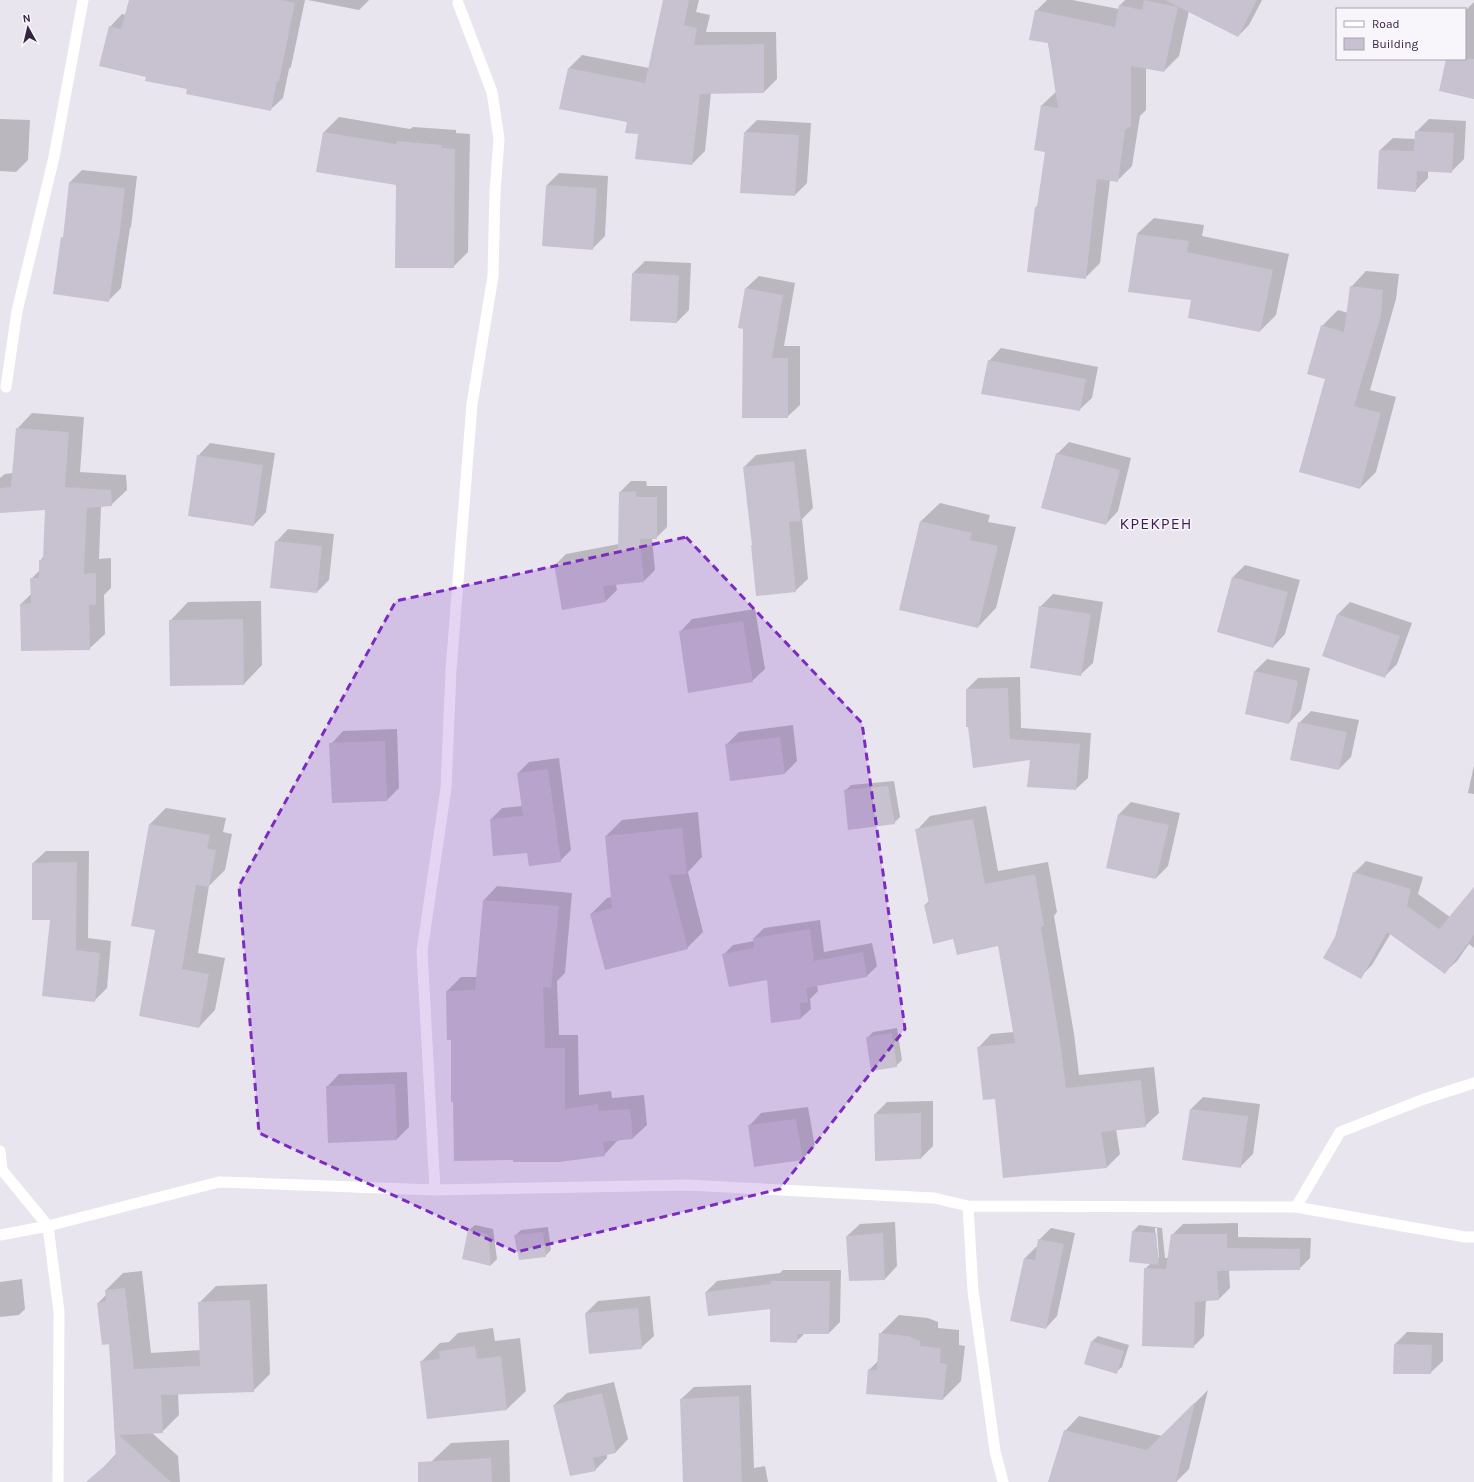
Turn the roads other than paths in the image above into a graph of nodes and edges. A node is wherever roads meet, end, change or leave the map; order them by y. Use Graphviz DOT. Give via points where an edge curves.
graph roads {
  1 [pos="83,0"];
  2 [pos="458,3"];
  3 [pos="6,387"];
  4 [pos="1474,1083"];
  5 [pos="0,1151"];
  6 [pos="435,1190"];
  7 [pos="968,1206"];
  8 [pos="1296,1207"];
  9 [pos="48,1226"];
  10 [pos="0,1235"];
  11 [pos="1474,1237"];
  12 [pos="58,1482"];
  13 [pos="1003,1482"];
  1 -- 3 [label="street" via="54,157 16,311"];
  2 -- 6 [label="street" via="492,92 499,139 493,276 472,404 451,670 446,788 422,951"];
  4 -- 8 [label="street" via="1424,1099 1340,1132"];
  5 -- 9 [label="street" via="2,1170"];
  6 -- 7 [label="street" via="687,1185 934,1198"];
  6 -- 9 [label="street" via="219,1182"];
  7 -- 8 [label="street"];
  7 -- 13 [label="street" via="973,1291 995,1451"];
  8 -- 11 [label="street"];
  9 -- 10 [label="street"];
  9 -- 12 [label="street" via="59,1312"];
}
